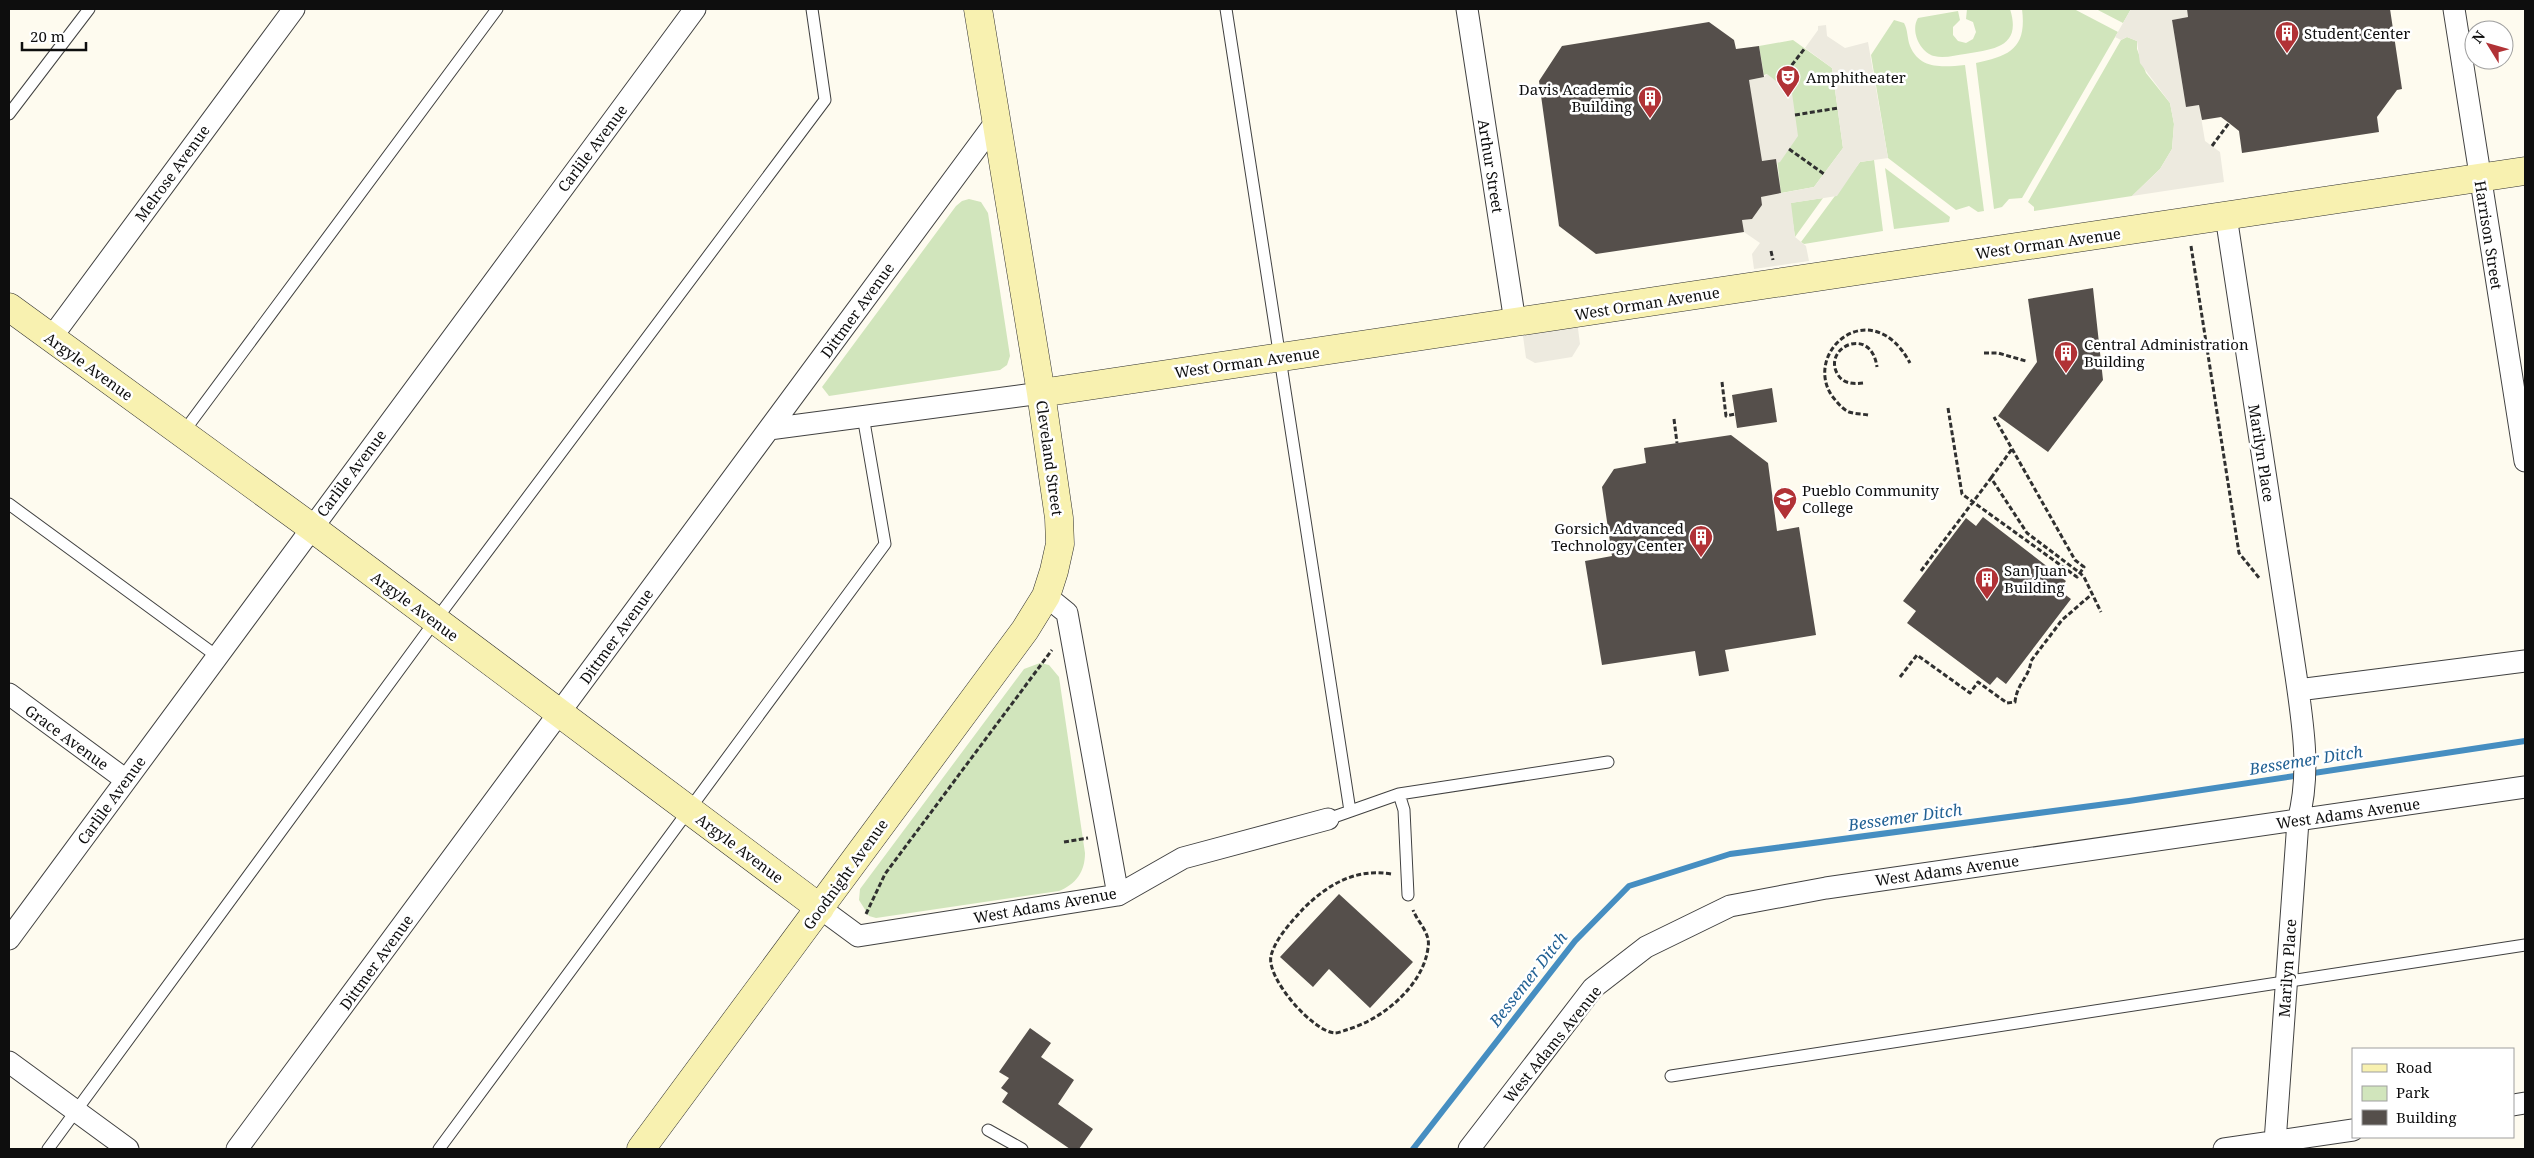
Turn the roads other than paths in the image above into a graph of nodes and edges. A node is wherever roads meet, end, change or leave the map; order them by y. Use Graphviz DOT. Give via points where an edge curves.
graph roads {
  1 [pos="88,9"];
  2 [pos="294,9"];
  3 [pos="497,9"];
  4 [pos="812,9"];
  5 [pos="978,9"];
  6 [pos="1226,9"];
  7 [pos="1467,9"];
  8 [pos="2454,9"];
  9 [pos="693,10"];
  10 [pos="9,114"];
  11 [pos="995,123"];
  12 [pos="2525,171"];
  13 [pos="2480,178"];
  14 [pos="2226,216"];
  15 [pos="9,307"];
  16 [pos="1515,322"];
  17 [pos="51,338"];
  18 [pos="1279,358"];
  19 [pos="1041,393"];
  20 [pos="863,416"];
  21 [pos="769,429"];
  22 [pos="182,434"];
  23 [pos="2525,461"];
  24 [pos="9,504"];
  25 [pos="311,527"];
  26 [pos="1046,596"];
  27 [pos="435,621"];
  28 [pos="218,657"];
  29 [pos="2525,661"];
  30 [pos="2298,690"];
  31 [pos="9,694"];
  32 [pos="558,714"];
  33 [pos="1608,762"];
  34 [pos="126,780"];
  35 [pos="2525,787"];
  36 [pos="1399,794"];
  37 [pos="689,810"];
  38 [pos="1350,811"];
  39 [pos="1328,819"];
  40 [pos="2298,821"];
  41 [pos="1118,895"];
  42 [pos="1408,895"];
  43 [pos="820,908"];
  44 [pos="9,939"];
  45 [pos="2525,945"];
  46 [pos="2286,981"];
  47 [pos="9,1062"];
  48 [pos="1670,1076"];
  49 [pos="76,1112"];
  50 [pos="988,1130"];
  51 [pos="2352,1130"];
  52 [pos="2280,1145"];
  53 [pos="48,1149"];
  54 [pos="128,1149"];
  55 [pos="238,1149"];
  56 [pos="439,1149"];
  57 [pos="641,1149"];
  58 [pos="1022,1149"];
  59 [pos="1469,1149"];
  60 [pos="2231,1149"];
  1 -- 10 [label="lane"];
  2 -- 17 [label="street, Melrose Avenue"];
  3 -- 22 [label="lane"];
  4 -- 27 [label="lane" via="825,100"];
  5 -- 11 [label="street, Cleveland Street"];
  6 -- 18 [label="lane"];
  7 -- 16 [label="street, Arthur Street"];
  8 -- 13 [label="street, Harrison Street"];
  9 -- 25 [label="street, Carlile Avenue"];
  11 -- 19 [label="street, Cleveland Street"];
  11 -- 21 [label="street, Dittmer Avenue"];
  12 -- 13 [label="street, West Orman Avenue"];
  13 -- 14 [label="street, West Orman Avenue"];
  13 -- 23 [label="street, Harrison Street"];
  14 -- 16 [label="street, West Orman Avenue"];
  14 -- 30 [label="street, Marilyn Place"];
  15 -- 17 [label="street, Argyle Avenue"];
  16 -- 18 [label="street, West Orman Avenue"];
  17 -- 22 [label="street, Argyle Avenue"];
  18 -- 19 [label="street, West Orman Avenue"];
  18 -- 38 [label="lane"];
  19 -- 20 [label="street, West Orman Avenue"];
  19 -- 26 [label="street, Cleveland Street" via="1060,544"];
  20 -- 21 [label="street, West Orman Avenue"];
  20 -- 37 [label="lane" via="885,544"];
  21 -- 32 [label="street, Dittmer Avenue"];
  22 -- 25 [label="street, Argyle Avenue"];
  24 -- 28 [label="lane"];
  25 -- 27 [label="street, Argyle Avenue"];
  25 -- 28 [label="street, Carlile Avenue"];
  26 -- 41 [label="street" via="1068,613"];
  26 -- 43 [label="street, Goodnight Avenue" via="1025,630"];
  27 -- 32 [label="street, Argyle Avenue"];
  27 -- 49 [label="lane"];
  28 -- 34 [label="street, Carlile Avenue"];
  29 -- 30 [label="street"];
  30 -- 40 [label="street, Marilyn Place" via="2305,749 2305,795"];
  31 -- 34 [label="street, Grace Avenue"];
  32 -- 37 [label="street, Argyle Avenue"];
  32 -- 55 [label="street, Dittmer Avenue"];
  33 -- 36 [label="lane"];
  34 -- 44 [label="street, Carlile Avenue"];
  35 -- 40 [label="street, West Adams Avenue"];
  36 -- 38 [label="lane"];
  36 -- 42 [label="lane" via="1404,810"];
  37 -- 43 [label="street, Argyle Avenue"];
  37 -- 56 [label="lane"];
  38 -- 39 [label="lane"];
  39 -- 41 [label="street, West Adams Avenue" via="1183,858"];
  40 -- 46 [label="street, Marilyn Place"];
  40 -- 59 [label="street, West Adams Avenue" via="1826,888 1730,906 1646,947 1593,988"];
  41 -- 43 [label="street, West Adams Avenue" via="858,936"];
  43 -- 57 [label="street, Goodnight Avenue"];
  45 -- 46 [label="lane"];
  46 -- 48 [label="lane"];
  46 -- 52 [label="street, Marilyn Place"];
  47 -- 49 [label="street"];
  49 -- 53 [label="lane"];
  49 -- 54 [label="street"];
  50 -- 58 [label="lane"];
  51 -- 52 [label="street"];
  52 -- 60 [label="street"];
}
